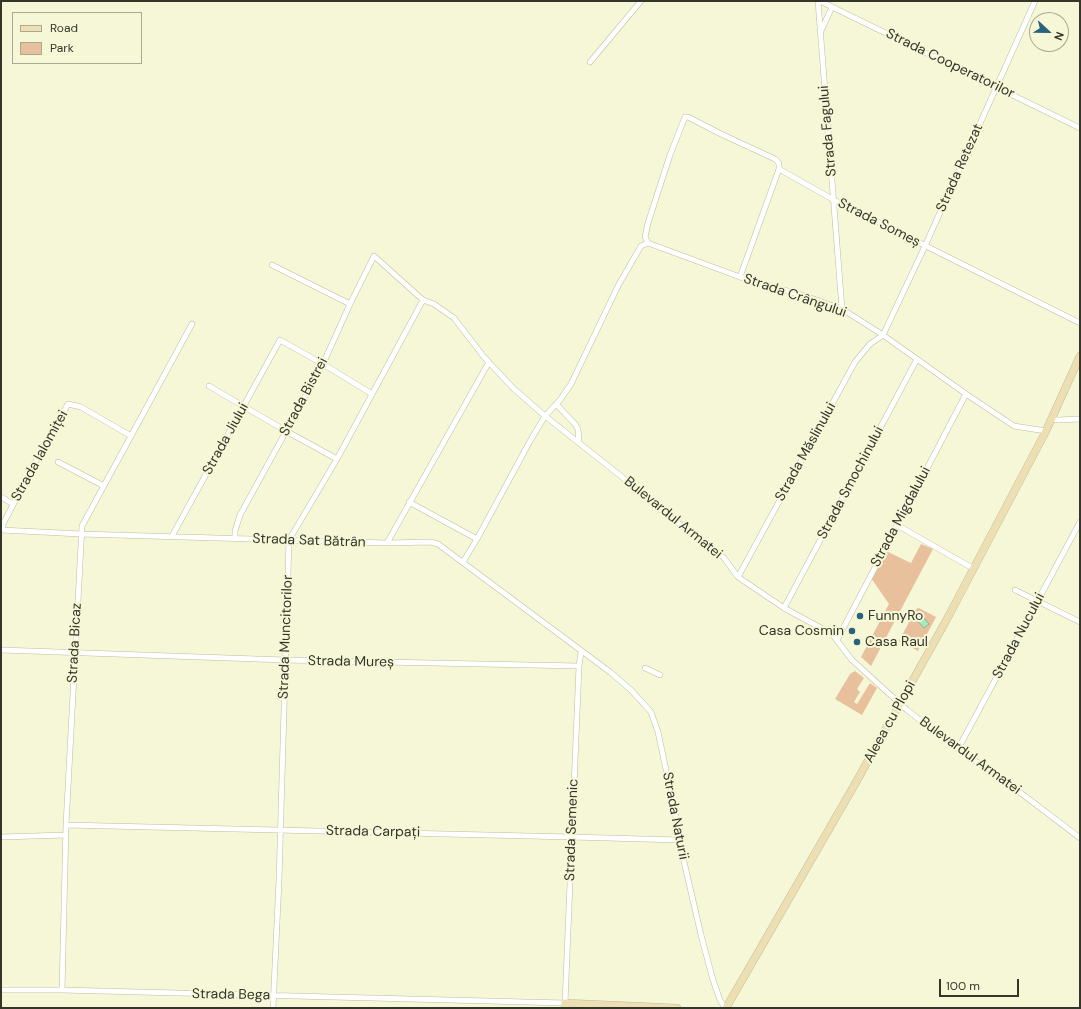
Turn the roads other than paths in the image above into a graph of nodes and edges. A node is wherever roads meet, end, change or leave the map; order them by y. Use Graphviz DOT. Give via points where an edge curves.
graph roads {
  1 [pos="641,1"];
  2 [pos="819,1"];
  3 [pos="1035,1"];
  4 [pos="832,7"];
  5 [pos="820,32"];
  6 [pos="590,62"];
  7 [pos="996,87"];
  8 [pos="1080,128"];
  9 [pos="778,169"];
  10 [pos="834,200"];
  11 [pos="648,242"];
  12 [pos="925,246"];
  13 [pos="374,256"];
  14 [pos="272,264"];
  15 [pos="740,277"];
  16 [pos="423,300"];
  17 [pos="350,304"];
  18 [pos="842,309"];
  19 [pos="1080,323"];
  20 [pos="192,324"];
  21 [pos="884,335"];
  22 [pos="1080,356"];
  23 [pos="917,359"];
  24 [pos="489,362"];
  25 [pos="323,364"];
  26 [pos="209,386"];
  27 [pos="372,394"];
  28 [pos="966,394"];
  29 [pos="556,404"];
  30 [pos="244,407"];
  31 [pos="545,416"];
  32 [pos="1052,419"];
  33 [pos="1080,419"];
  34 [pos="286,431"];
  35 [pos="1046,431"];
  36 [pos="131,436"];
  37 [pos="579,442"];
  38 [pos="337,459"];
  39 [pos="58,462"];
  40 [pos="104,486"];
  41 [pos="1,497"];
  42 [pos="410,502"];
  43 [pos="13,504"];
  44 [pos="1080,522"];
  45 [pos="898,525"];
  46 [pos="2,530"];
  47 [pos="81,534"];
  48 [pos="172,536"];
  49 [pos="235,539"];
  50 [pos="477,539"];
  51 [pos="289,540"];
  52 [pos="387,543"];
  53 [pos="463,562"];
  54 [pos="974,569"];
  55 [pos="738,577"];
  56 [pos="1015,590"];
  57 [pos="1038,601"];
  58 [pos="784,608"];
  59 [pos="1080,622"];
  60 [pos="837,640"];
  61 [pos="1,650"];
  62 [pos="581,652"];
  63 [pos="74,653"];
  64 [pos="285,660"];
  65 [pos="579,666"];
  66 [pos="645,668"];
  67 [pos="660,675"];
  68 [pos="900,703"];
  69 [pos="958,749"];
  70 [pos="66,825"];
  71 [pos="280,830"];
  72 [pos="66,835"];
  73 [pos="572,836"];
  74 [pos="1,837"];
  75 [pos="1080,838"];
  76 [pos="679,840"];
  77 [pos="1,990"];
  78 [pos="62,990"];
  79 [pos="274,996"];
  80 [pos="565,1005"];
  81 [pos="273,1008"];
  82 [pos="677,1008"];
  83 [pos="726,1008"];
  1 -- 6 [label="street"];
  2 -- 4 [label="street, Strada Cooperatorilor"];
  2 -- 5 [label="street, Strada Fagului"];
  3 -- 7 [label="street, Strada Retezat"];
  4 -- 5 [label="street"];
  4 -- 7 [label="street, Strada Cooperatorilor"];
  5 -- 10 [label="street, Strada Fagului"];
  7 -- 8 [label="street, Strada Cooperatorilor"];
  7 -- 12 [label="street, Strada Retezat"];
  9 -- 10 [label="street, Strada Someș"];
  9 -- 11 [label="street, Strada Someș" via="779,163 775,159 685,117 648,223 645,237"];
  9 -- 15 [label="street"];
  10 -- 12 [label="street, Strada Someș"];
  10 -- 18 [label="street, Strada Fagului"];
  11 -- 15 [label="street, Strada Crângului"];
  11 -- 29 [label="street" via="641,246 571,384"];
  12 -- 19 [label="street, Strada Someș"];
  12 -- 21 [label="street, Strada Retezat"];
  13 -- 16 [label="street, Bulevardul Armatei"];
  13 -- 17 [label="street, Strada Bistrei"];
  14 -- 17 [label="street"];
  15 -- 18 [label="street, Strada Crângului"];
  16 -- 24 [label="street, Bulevardul Armatei" via="434,304 454,318"];
  16 -- 27 [label="street, Strada Muncitorilor"];
  17 -- 25 [label="street, Strada Bistrei"];
  18 -- 21 [label="street, Strada Crângului"];
  20 -- 36 [label="street, Strada Bicaz"];
  21 -- 23 [label="street, Strada Crângului"];
  21 -- 55 [label="street, Strada Măslinului" via="870,344 855,362"];
  22 -- 32 [label="street, Aleea cu Plopi"];
  23 -- 28 [label="street, Strada Crângului"];
  23 -- 58 [label="street, Strada Smochinului"];
  24 -- 31 [label="street, Bulevardul Armatei" via="513,388"];
  24 -- 42 [label="street"];
  25 -- 27 [label="street"];
  25 -- 30 [label="street, Strada Jiului" via="280,340"];
  25 -- 34 [label="street, Strada Bistrei"];
  26 -- 30 [label="street"];
  27 -- 38 [label="street, Strada Muncitorilor"];
  28 -- 35 [label="street, Strada Crângului" via="1014,426"];
  28 -- 45 [label="street, Strada Migdalului"];
  29 -- 31 [label="street"];
  29 -- 37 [label="street" via="575,424"];
  30 -- 34 [label="street"];
  30 -- 48 [label="street, Strada Jiului"];
  31 -- 37 [label="street, Bulevardul Armatei"];
  31 -- 50 [label="street"];
  32 -- 33 [label="street"];
  32 -- 35 [label="street, Aleea cu Plopi"];
  34 -- 38 [label="street"];
  34 -- 49 [label="street, Strada Bistrei" via="240,515"];
  35 -- 54 [label="street, Aleea cu Plopi"];
  36 -- 40 [label="street, Strada Bicaz"];
  36 -- 43 [label="street, Strada Ialomiței" via="81,407 68,404"];
  37 -- 55 [label="street, Bulevardul Armatei" via="662,511 714,548"];
  38 -- 51 [label="street, Strada Muncitorilor"];
  39 -- 40 [label="street"];
  40 -- 47 [label="street, Strada Bicaz" via="82,526"];
  41 -- 43 [label="street"];
  42 -- 50 [label="street"];
  42 -- 52 [label="street"];
  43 -- 46 [label="street, Strada Ialomiței"];
  44 -- 57 [label="street, Strada Nucului"];
  45 -- 54 [label="street"];
  45 -- 60 [label="street, Strada Migdalului"];
  46 -- 47 [label="street, Strada Sat Bătrân"];
  47 -- 48 [label="street, Strada Sat Bătrân"];
  47 -- 63 [label="street, Strada Bicaz"];
  48 -- 49 [label="street, Strada Sat Bătrân"];
  49 -- 51 [label="street, Strada Sat Bătrân"];
  50 -- 53 [label="street"];
  51 -- 52 [label="street, Strada Sat Bătrân"];
  51 -- 64 [label="street, Strada Muncitorilor"];
  52 -- 53 [label="street, Strada Sat Bătrân" via="431,542 438,544"];
  53 -- 62 [label="street, Strada Sat Bătrân"];
  54 -- 68 [label="street, Aleea cu Plopi"];
  55 -- 58 [label="street, Bulevardul Armatei"];
  56 -- 57 [label="street"];
  57 -- 59 [label="street"];
  57 -- 69 [label="street, Strada Nucului"];
  58 -- 60 [label="street, Bulevardul Armatei" via="832,634"];
  60 -- 68 [label="street, Bulevardul Armatei" via="852,660"];
  61 -- 63 [label="street, Strada Mureș"];
  62 -- 65 [label="street, Strada Semenic"];
  62 -- 76 [label="street, Strada Naturii" via="631,690 651,712 658,732"];
  63 -- 64 [label="street, Strada Mureș"];
  63 -- 70 [label="street, Strada Bicaz"];
  64 -- 65 [label="street, Strada Mureș"];
  64 -- 71 [label="street, Strada Muncitorilor"];
  65 -- 73 [label="street, Strada Semenic"];
  66 -- 67 [label="street"];
  68 -- 69 [label="street, Bulevardul Armatei"];
  68 -- 83 [label="street, Aleea cu Plopi"];
  69 -- 75 [label="street, Bulevardul Armatei"];
  70 -- 71 [label="street, Strada Carpați"];
  70 -- 72 [label="street, Strada Bicaz"];
  71 -- 73 [label="street, Strada Carpați"];
  71 -- 79 [label="street, Strada Muncitorilor"];
  72 -- 74 [label="street"];
  72 -- 78 [label="street, Strada Bicaz"];
  73 -- 76 [label="street, Strada Carpați"];
  73 -- 80 [label="street, Strada Semenic"];
  76 -- 83 [label="street, Strada Naturii" via="713,980 720,1000"];
  77 -- 78 [label="street, Strada Bega"];
  78 -- 79 [label="street, Strada Bega"];
  79 -- 80 [label="street, Strada Bega"];
  79 -- 81 [label="street, Strada Muncitorilor"];
  80 -- 82 [label="street, Strada Bega"];
}
